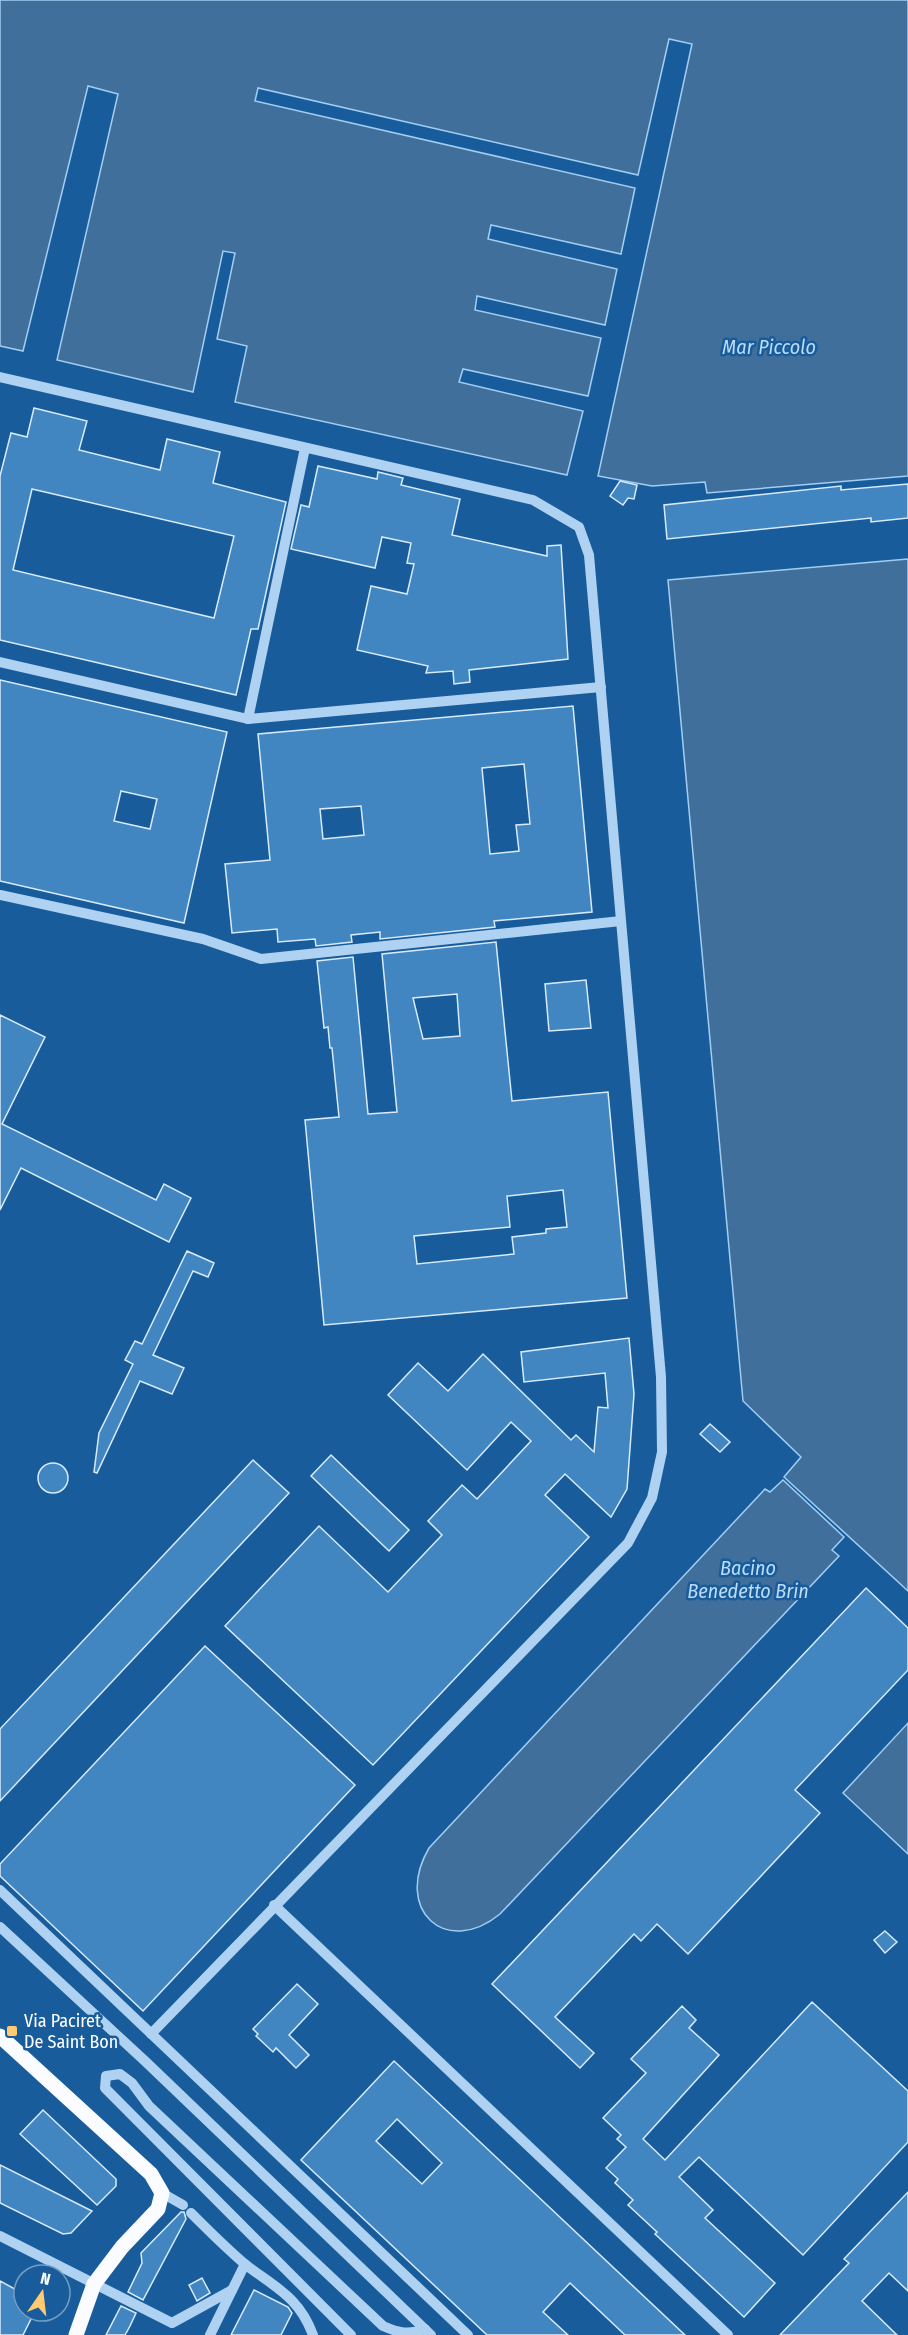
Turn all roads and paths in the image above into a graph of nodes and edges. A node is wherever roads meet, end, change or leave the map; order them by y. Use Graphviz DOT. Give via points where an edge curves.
graph roads {
  1 [pos="0,377"];
  2 [pos="306,448"];
  3 [pos="0,662"];
  4 [pos="601,687"];
  5 [pos="248,719"];
  6 [pos="0,894"];
  7 [pos="621,921"];
  8 [pos="0,1890"];
  9 [pos="274,1905"];
  10 [pos="0,1927"];
  11 [pos="151,2034"];
  12 [pos="0,2036"];
  13 [pos="162,2193"];
  14 [pos="183,2205"];
  15 [pos="191,2213"];
  16 [pos="0,2236"];
  17 [pos="245,2264"];
  18 [pos="94,2284"];
  19 [pos="232,2290"];
  20 [pos="428,2332"];
  21 [pos="77,2333"];
  22 [pos="210,2335"];
  23 [pos="313,2335"];
  24 [pos="351,2335"];
  25 [pos="468,2335"];
  26 [pos="728,2335"];
  1 -- 2 [label="street"];
  2 -- 4 [label="street" via="533,500 579,527 589,555"];
  2 -- 5 [label="street"];
  3 -- 5 [label="street"];
  4 -- 5 [label="street"];
  4 -- 7 [label="street"];
  6 -- 7 [label="street" via="203,939 261,959"];
  7 -- 9 [label="street" via="661,1377 662,1452 652,1498 628,1544"];
  8 -- 11 [label="street"];
  9 -- 11 [label="street"];
  9 -- 26 [label="street"];
  10 -- 20 [label="street"];
  11 -- 25 [label="street"];
  12 -- 13 [label="main road" via="151,2174"];
  13 -- 14 [label="street"];
  13 -- 18 [label="main road" via="158,2209"];
  15 -- 17 [label="street"];
  16 -- 18 [label="street"];
  17 -- 19 [label="street"];
  17 -- 23 [label="street" via="283,2290 306,2316"];
  18 -- 19 [label="street" via="172,2323"];
  18 -- 21 [label="main road"];
  19 -- 22 [label="street"];
  20 -- 24 [label="street" via="402,2335 383,2326 149,2106 132,2084 120,2074 106,2076 105,2088"];
}
